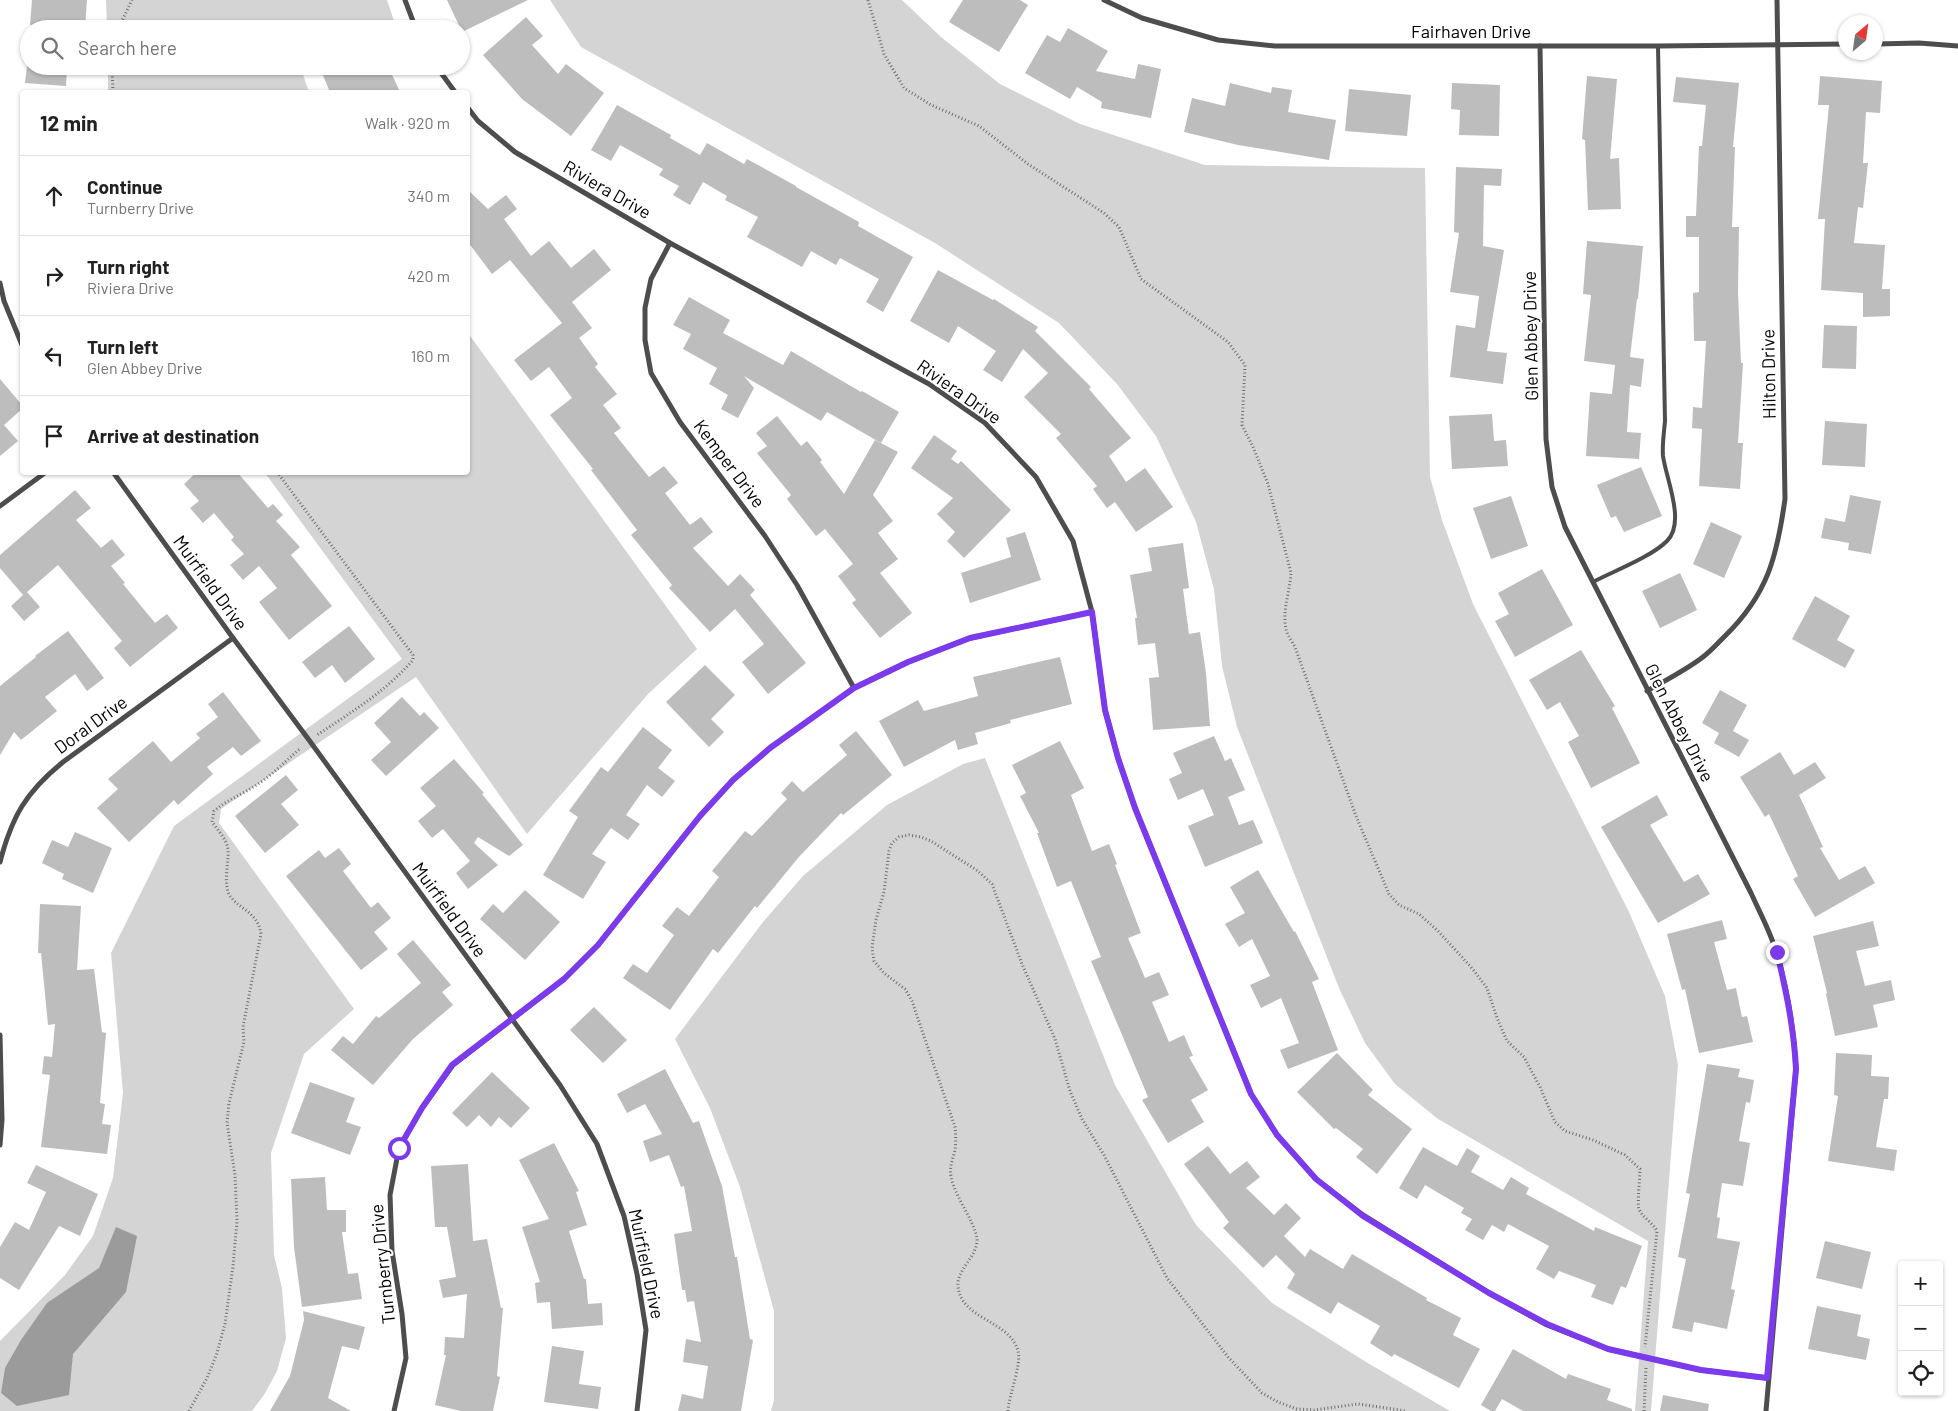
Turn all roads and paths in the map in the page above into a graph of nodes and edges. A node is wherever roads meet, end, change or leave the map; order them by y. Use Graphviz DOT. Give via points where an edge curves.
graph roads {
  1 [pos="132,0"];
  2 [pos="404,0"];
  3 [pos="868,0"];
  4 [pos="1104,0"];
  5 [pos="1777,0"];
  6 [pos="122,20"];
  7 [pos="412,20"];
  8 [pos="1838,44"];
  9 [pos="1883,44"];
  10 [pos="1777,45"];
  11 [pos="1540,46"];
  12 [pos="1658,46"];
  13 [pos="1958,46"];
  14 [pos="112,75"];
  15 [pos="443,75"];
  16 [pos="113,90"];
  17 [pos="454,90"];
  18 [pos="470,111"];
  19 [pos="670,243"];
  20 [pos="0,283"];
  21 [pos="20,341"];
  22 [pos="42,475"];
  23 [pos="115,475"];
  24 [pos="279,475"];
  25 [pos="0,506"];
  26 [pos="1593,582"];
  27 [pos="1092,612"];
  28 [pos="233,638"];
  29 [pos="854,688"];
  30 [pos="1647,691"];
  31 [pos="309,740"];
  32 [pos="0,862"];
  33 [pos="512,1020"];
  34 [pos="0,1035"];
  35 [pos="0,1145"];
  36 [pos="1645,1359"];
  37 [pos="1767,1378"];
  38 [pos="189,1411"];
  39 [pos="394,1411"];
  40 [pos="637,1411"];
  41 [pos="1008,1411"];
  42 [pos="1407,1411"];
  43 [pos="1644,1411"];
  44 [pos="1766,1411"];
  1 -- 6 [label="path"];
  2 -- 7 [label="street"];
  3 -- 36 [label="path" via="884,54 904,88 931,105 979,126 1028,164 1104,213 1118,228 1141,279 1228,342 1245,365 1242,425 1268,484 1291,573 1286,629 1356,816 1389,894 1399,905 1419,914 1438,931 1487,988 1507,1041 1524,1057 1555,1122 1565,1131 1625,1155 1640,1169 1638,1208 1657,1230"];
  4 -- 11 [label="street, Fairhaven Drive" via="1142,18 1218,40 1275,46"];
  5 -- 10 [label="street, Hilton Drive"];
  8 -- 10 [label="street, Fairhaven Drive"];
  9 -- 13 [label="street"];
  10 -- 12 [label="street, Fairhaven Drive"];
  10 -- 30 [label="street, Hilton Drive" via="1784,499 1779,538 1758,597 1735,626 1704,656"];
  11 -- 12 [label="street, Fairhaven Drive"];
  11 -- 26 [label="street, Glen Abbey Drive" via="1546,439 1552,487 1565,527"];
  12 -- 26 [label="lane" via="1663,455 1673,503 1674,532 1657,550"];
  14 -- 16 [label="path"];
  15 -- 17 [label="street"];
  18 -- 19 [label="street, Riviera Drive" via="515,152"];
  19 -- 27 [label="street, Riviera Drive" via="929,384 986,423 1036,477 1073,541"];
  19 -- 29 [label="street, Kemper Drive" via="651,279 645,308 645,340 652,373 680,422 797,584"];
  20 -- 21 [label="street"];
  22 -- 25 [label="street"];
  23 -- 28 [label="street, Muirfield Drive"];
  24 -- 31 [label="path" via="413,655 413,660 388,686"];
  26 -- 30 [label="street, Glen Abbey Drive"];
  27 -- 29 [label="street, Turnberry Drive" via="970,638 908,662"];
  27 -- 36 [label="street, Riviera Drive" via="1105,710 1135,808 1251,1094 1277,1135 1316,1179 1363,1216 1489,1293 1547,1324 1608,1349"];
  28 -- 31 [label="street, Muirfield Drive"];
  28 -- 32 [label="street, Doral Drive" via="42,779 14,820"];
  29 -- 33 [label="street, Turnberry Drive" via="770,748 733,780 700,816 598,945 564,979"];
  30 -- 37 [label="street, Glen Abbey Drive" via="1751,893 1777,952 1790,1009 1796,1069"];
  31 -- 33 [label="street, Muirfield Drive"];
  31 -- 38 [label="path" via="280,768 225,802 214,812 212,822 228,847 226,879 229,894 253,916 261,934 227,1123 235,1175 237,1221 225,1324 214,1361"];
  33 -- 39 [label="street, Turnberry Drive" via="452,1065 399,1148 390,1196 392,1251 406,1358"];
  33 -- 40 [label="street, Muirfield Drive" via="560,1084 597,1144 624,1216 646,1330"];
  34 -- 35 [label="street"];
  36 -- 37 [label="street, Riviera Drive"];
  36 -- 43 [label="path"];
  37 -- 44 [label="street, Glen Abbey Drive"];
  41 -- 42 [label="path" via="1019,1352 1013,1339 1001,1328 968,1306 958,1285 977,1240 951,1177 955,1128 912,1001 905,989 874,961 872,948 884,892 888,852 899,837 909,835 932,841 992,884 1055,1039 1070,1091 1082,1118 1167,1278 1228,1357 1262,1393 1297,1409 1358,1404"];
}
